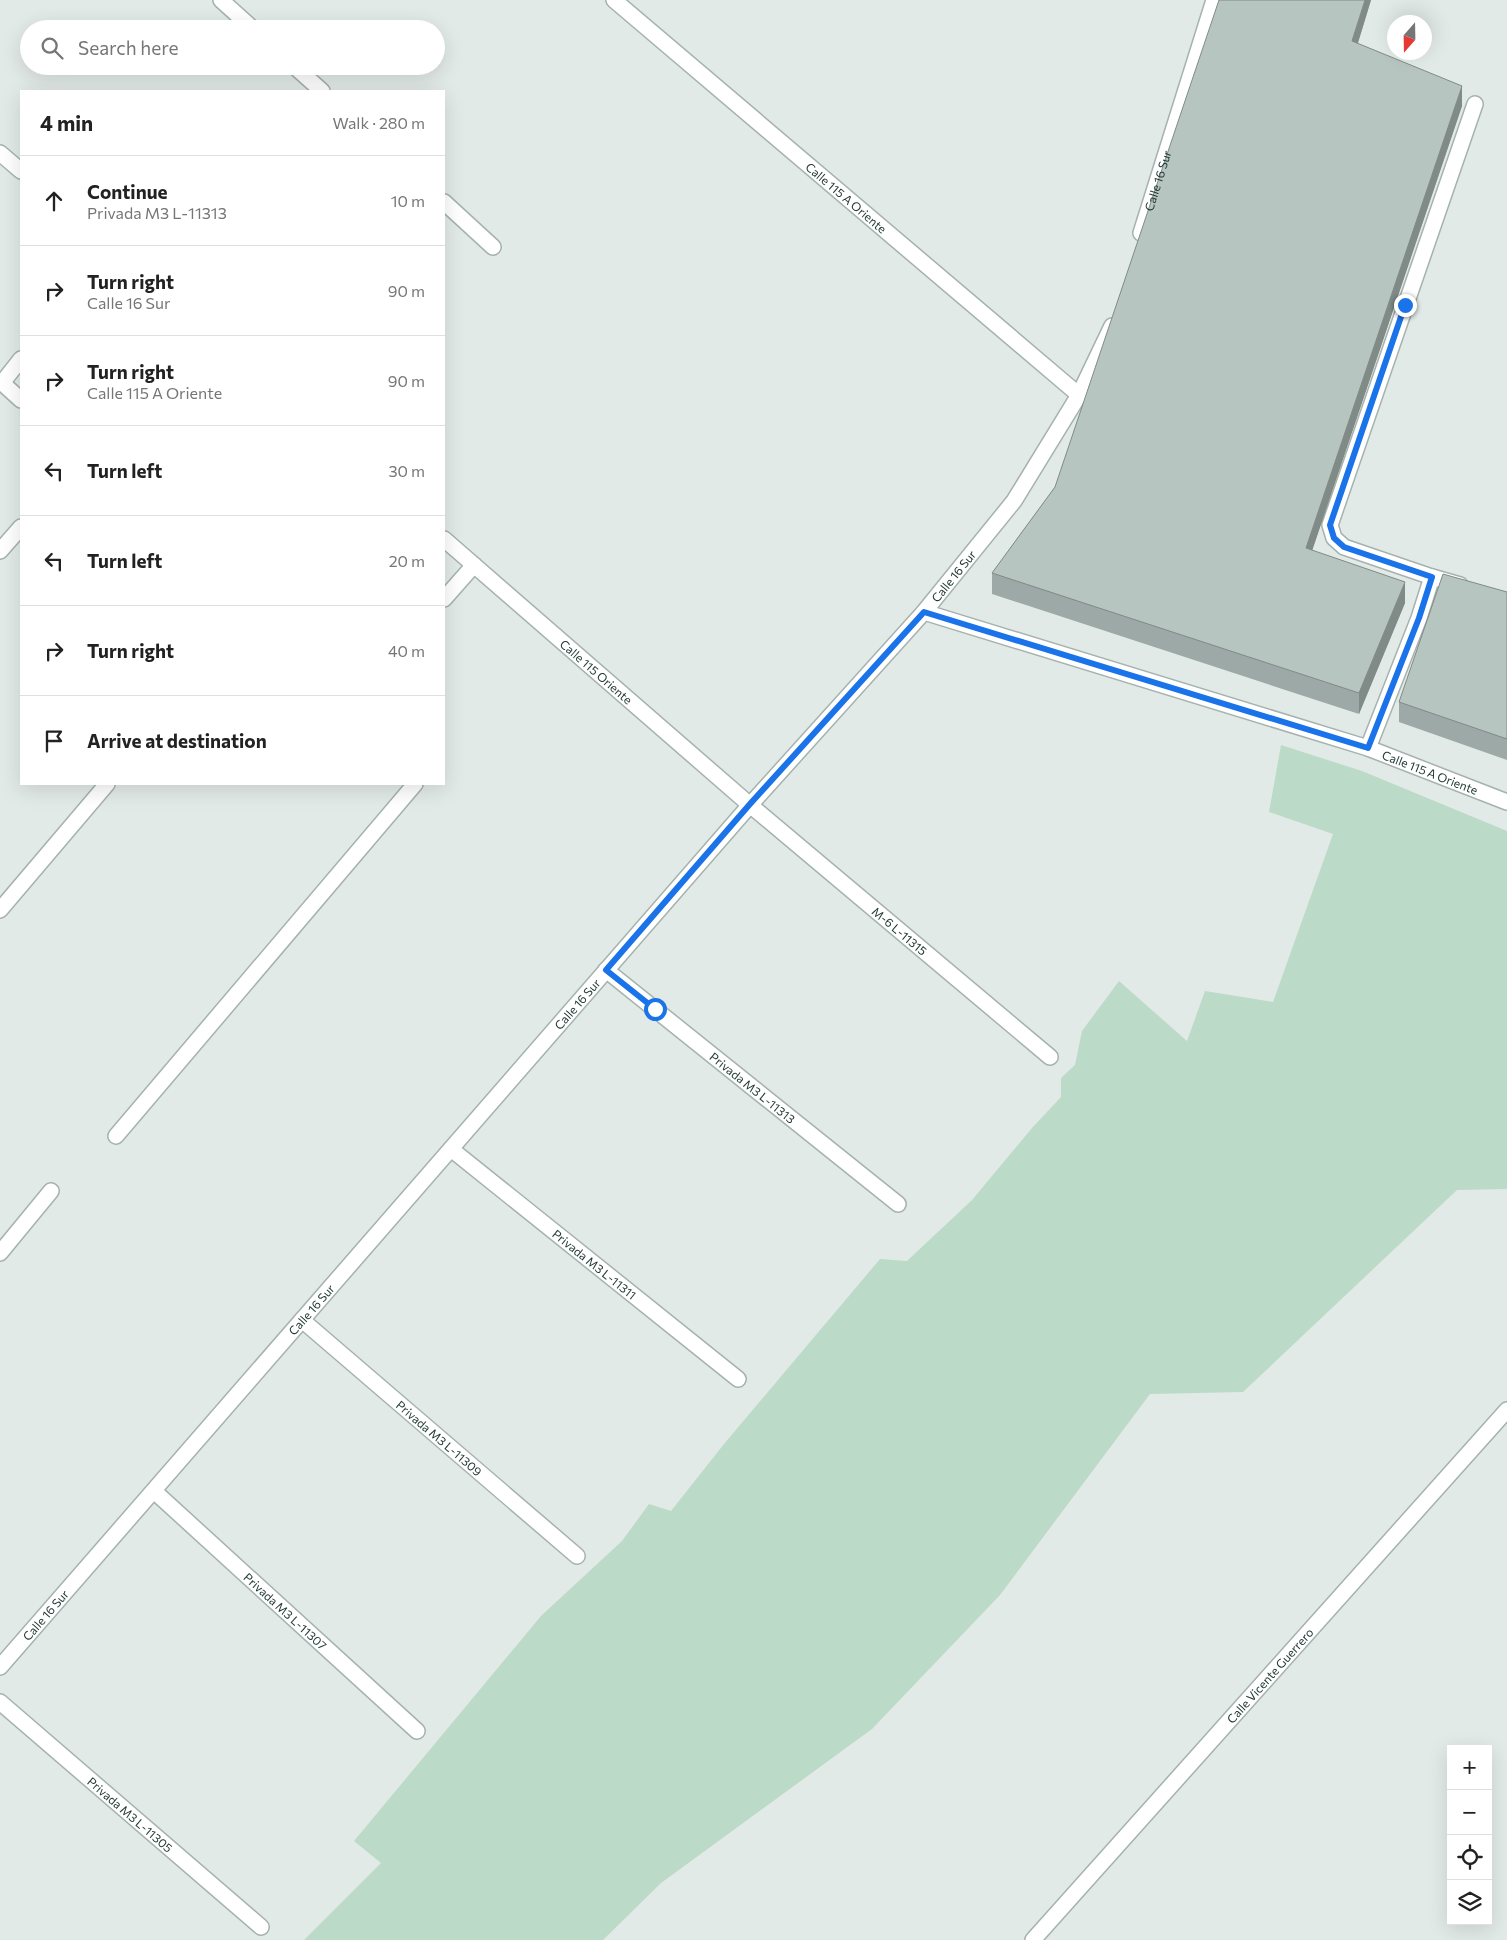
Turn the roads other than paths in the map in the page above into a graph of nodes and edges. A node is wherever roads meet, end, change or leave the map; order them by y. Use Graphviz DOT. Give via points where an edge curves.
graph roads {
  1 [pos="222,0"];
  2 [pos="614,0"];
  3 [pos="1214,0"];
  4 [pos="243,20"];
  5 [pos="304,75"];
  6 [pos="321,90"];
  7 [pos="1474,104"];
  8 [pos="0,153"];
  9 [pos="20,170"];
  10 [pos="445,203"];
  11 [pos="493,247"];
  12 [pos="1135,251"];
  13 [pos="1115,316"];
  14 [pos="20,361"];
  15 [pos="1,382"];
  16 [pos="1079,395"];
  17 [pos="20,399"];
  18 [pos="20,528"];
  19 [pos="445,540"];
  20 [pos="0,551"];
  21 [pos="474,565"];
  22 [pos="1432,577"];
  23 [pos="1479,590"];
  24 [pos="445,598"];
  25 [pos="924,612"];
  26 [pos="1368,748"];
  27 [pos="106,785"];
  28 [pos="415,785"];
  29 [pos="1507,802"];
  30 [pos="750,804"];
  31 [pos="0,910"];
  32 [pos="606,970"];
  33 [pos="1050,1057"];
  34 [pos="116,1136"];
  35 [pos="451,1149"];
  36 [pos="51,1191"];
  37 [pos="898,1204"];
  38 [pos="0,1253"];
  39 [pos="302,1320"];
  40 [pos="738,1379"];
  41 [pos="1507,1410"];
  42 [pos="154,1491"];
  43 [pos="577,1556"];
  44 [pos="0,1667"];
  45 [pos="0,1702"];
  46 [pos="416,1731"];
  47 [pos="261,1927"];
  48 [pos="1033,1940"];
  1 -- 4 [label="street"];
  2 -- 16 [label="street, Calle 115 A Oriente"];
  3 -- 12 [label="street, Calle 16 Sur"];
  5 -- 6 [label="street"];
  7 -- 22 [label="street" via="1330,525 1334,538 1344,547"];
  8 -- 9 [label="street"];
  10 -- 11 [label="street"];
  13 -- 16 [label="street, Calle 16 Sur"];
  14 -- 15 [label="street"];
  15 -- 17 [label="street"];
  16 -- 25 [label="street, Calle 16 Sur" via="1014,501"];
  18 -- 20 [label="street"];
  19 -- 21 [label="street, Calle 115 Oriente"];
  21 -- 24 [label="street"];
  21 -- 30 [label="street, Calle 115 Oriente"];
  22 -- 23 [label="street"];
  22 -- 26 [label="street"];
  25 -- 26 [label="street, Calle 115 A Oriente"];
  25 -- 30 [label="street, Calle 16 Sur"];
  26 -- 29 [label="street, Calle 115 A Oriente"];
  27 -- 31 [label="street"];
  28 -- 34 [label="street"];
  30 -- 32 [label="street, Calle 16 Sur"];
  30 -- 33 [label="street, M-6 L-11315"];
  32 -- 35 [label="street, Calle 16 Sur"];
  32 -- 37 [label="street, Privada M3 L-11313"];
  35 -- 39 [label="street, Calle 16 Sur"];
  35 -- 40 [label="street, Privada M3 L-11311"];
  36 -- 38 [label="street"];
  39 -- 42 [label="street, Calle 16 Sur"];
  39 -- 43 [label="street, Privada M3 L-11309"];
  41 -- 48 [label="street, Calle Vicente Guerrero"];
  42 -- 44 [label="street, Calle 16 Sur"];
  42 -- 46 [label="street, Privada M3 L-11307"];
  45 -- 47 [label="street, Privada M3 L-11305"];
}
